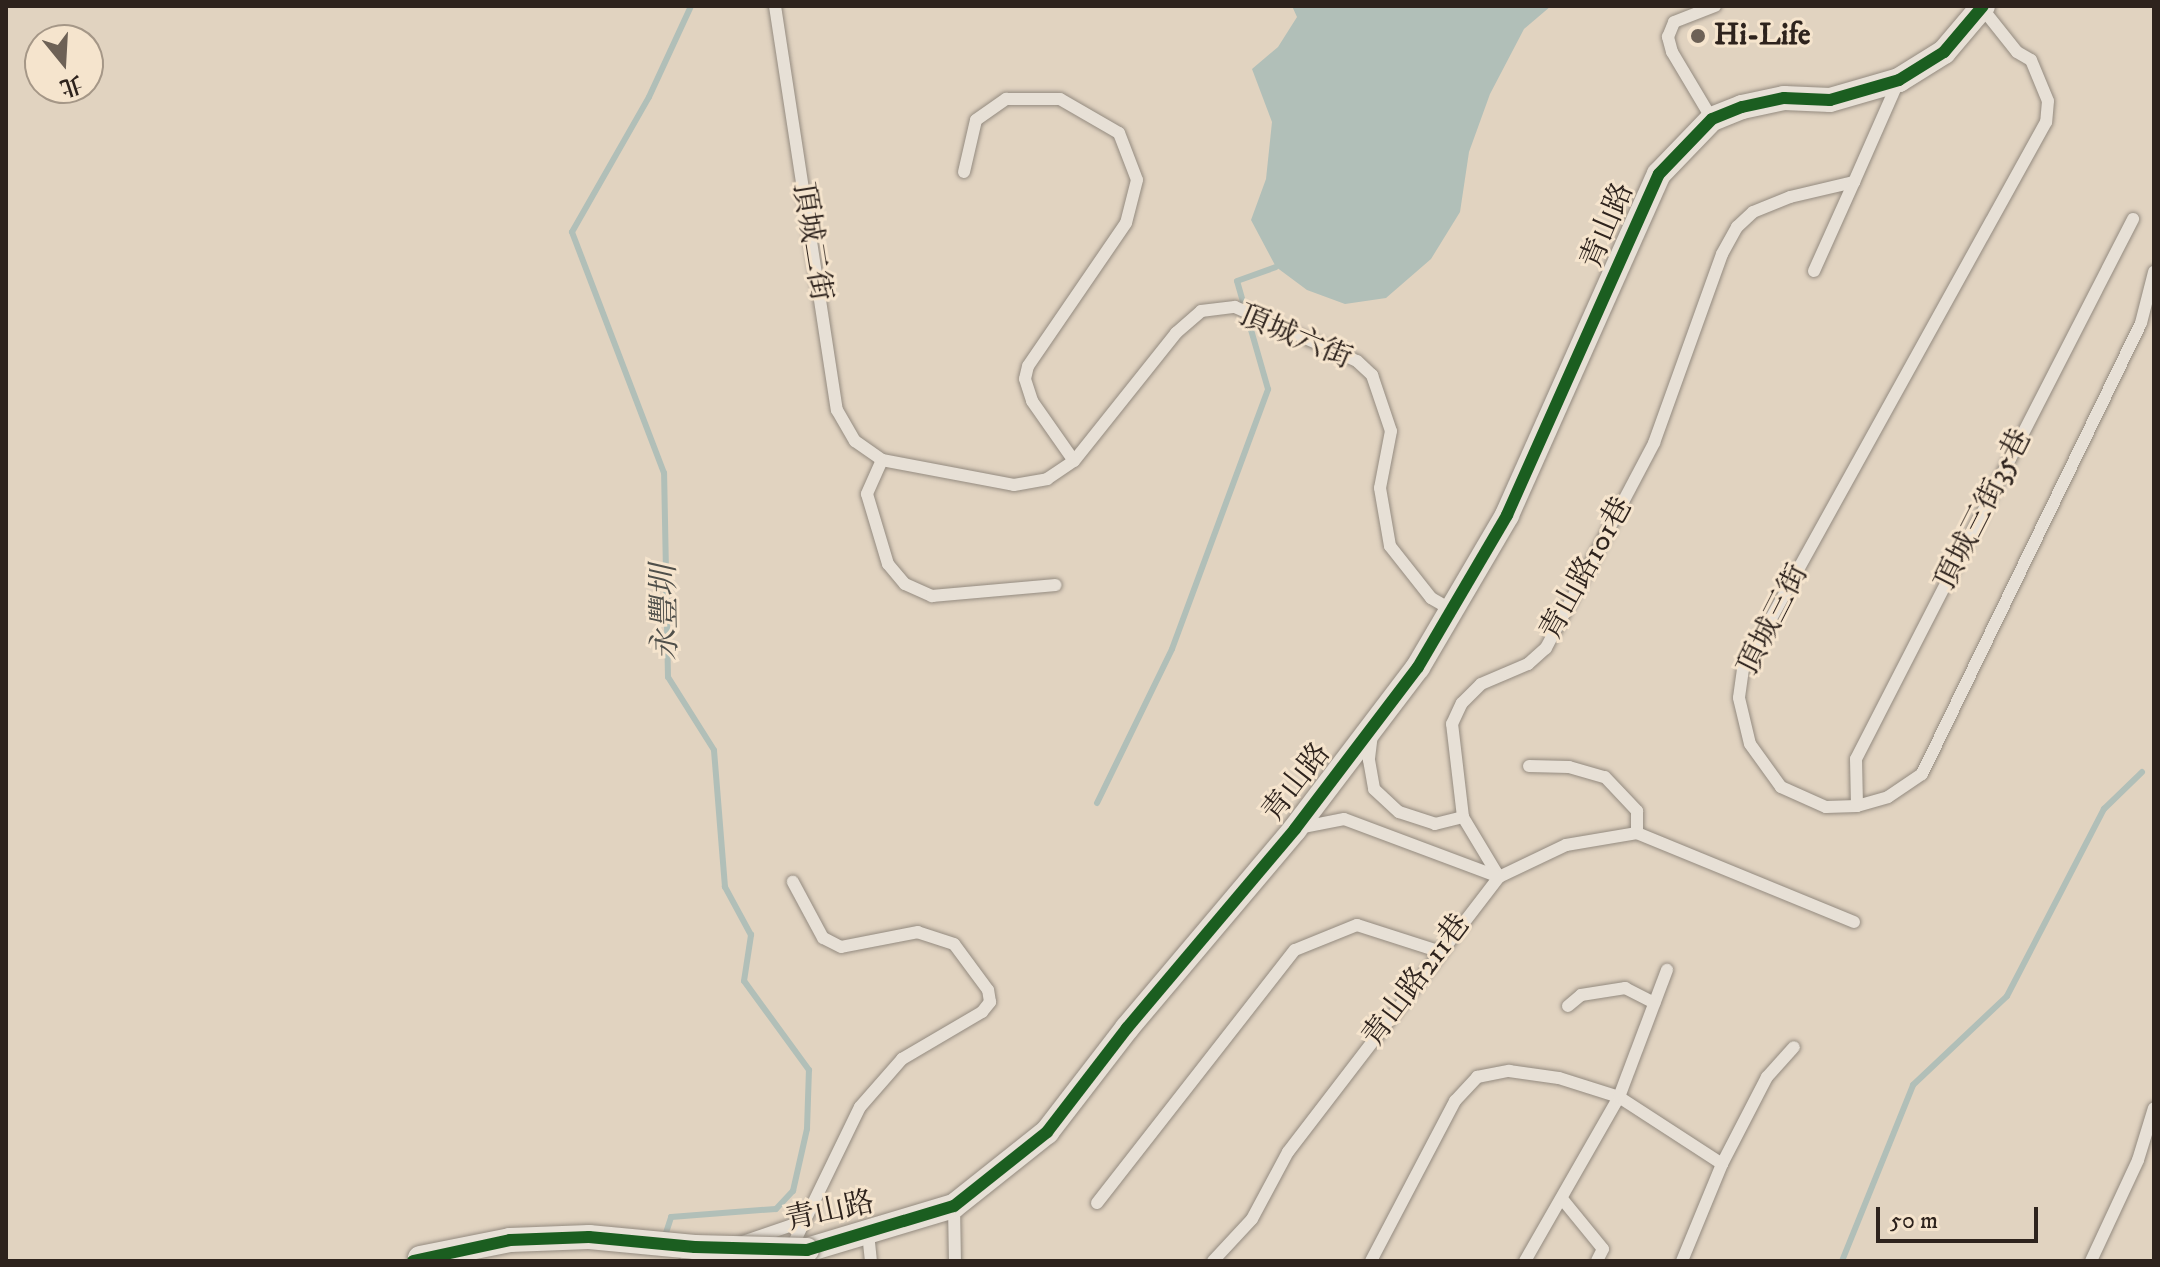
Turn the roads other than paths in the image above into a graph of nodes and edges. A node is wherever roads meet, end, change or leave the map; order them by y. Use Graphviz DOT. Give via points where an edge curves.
graph roads {
  1 [pos="775,6"];
  2 [pos="1715,6"];
  3 [pos="1983,7"];
  4 [pos="1899,80"];
  5 [pos="1712,119"];
  6 [pos="964,172"];
  7 [pos="1854,182"];
  8 [pos="2133,219"];
  9 [pos="1814,271"];
  10 [pos="2154,272"];
  11 [pos="882,460"];
  12 [pos="1074,461"];
  13 [pos="1056,585"];
  14 [pos="1452,610"];
  15 [pos="1372,727"];
  16 [pos="1529,766"];
  17 [pos="1857,806"];
  18 [pos="1463,817"];
  19 [pos="1295,829"];
  20 [pos="1637,833"];
  21 [pos="1499,877"];
  22 [pos="793,882"];
  23 [pos="1854,922"];
  24 [pos="1438,951"];
  25 [pos="1667,970"];
  26 [pos="1654,1003"];
  27 [pos="1568,1006"];
  28 [pos="1794,1047"];
  29 [pos="1619,1097"];
  30 [pos="2154,1108"];
  31 [pos="1722,1164"];
  32 [pos="1563,1200"];
  33 [pos="1097,1203"];
  34 [pos="954,1206"];
  35 [pos="801,1222"];
  36 [pos="868,1233"];
  37 [pos="796,1255"];
  38 [pos="416,1260"];
  39 [pos="686,1261"];
  40 [pos="871,1261"];
  41 [pos="955,1261"];
  42 [pos="1213,1261"];
  43 [pos="1371,1261"];
  44 [pos="1525,1261"];
  45 [pos="1597,1261"];
  46 [pos="1682,1261"];
  47 [pos="2091,1261"];
  1 -- 11 [label="lane, 頂城二街" via="837,410 855,441"];
  2 -- 5 [label="lane" via="1674,22 1668,37"];
  3 -- 4 [label="street, 青山路" via="1944,52"];
  3 -- 17 [label="lane, 頂城三街" via="2017,52 2031,60 2048,101 2046,122 1743,669 1743,724 1763,770 1799,797 1826,807"];
  4 -- 5 [label="street, 青山路" via="1830,100 1770,101"];
  4 -- 7 [label="lane"];
  5 -- 14 [label="street, 青山路" via="1659,174 1513,501"];
  6 -- 12 [label="lane" via="976,120 1006,99 1060,99 1119,133 1137,180 1126,223 1028,366 1025,379 1032,401"];
  7 -- 9 [label="lane"];
  7 -- 18 [label="lane, 青山路101巷" via="1790,197 1753,212 1737,227 1722,254 1654,443 1554,635 1528,664 1481,684 1452,724"];
  8 -- 17 [label="lane, 頂城三街35巷" via="1856,759"];
  10 -- 17 [label="lane, 頂城三街" via="2141,323 1922,774 1888,797"];
  11 -- 12 [label="lane, 頂城六街" via="1014,485 1047,479"];
  11 -- 13 [label="lane" via="867,494 888,564 905,584 932,596"];
  12 -- 14 [label="lane, 頂城六街" via="1176,333 1201,311 1235,307 1357,361 1372,375 1391,431 1380,488 1390,546 1431,598"];
  14 -- 15 [label="street, 青山路"];
  15 -- 18 [label="lane" via="1369,760 1374,789 1399,812 1435,824"];
  15 -- 19 [label="street, 青山路"];
  16 -- 20 [label="lane" via="1569,767 1605,777 1637,811"];
  18 -- 21 [label="lane, 青山路101巷"];
  19 -- 21 [label="lane" via="1344,819"];
  19 -- 34 [label="street, 青山路" via="1047,1132"];
  20 -- 21 [label="lane" via="1566,845"];
  20 -- 23 [label="lane"];
  21 -- 24 [label="lane, 青山路211巷"];
  22 -- 35 [label="lane" via="823,938 841,947 918,932 954,944 988,990 990,1002 982,1012 902,1059 879,1083 860,1107"];
  24 -- 33 [label="lane" via="1357,925 1295,950"];
  24 -- 42 [label="lane, 青山路211巷" via="1288,1152 1252,1219"];
  25 -- 26 [label="lane"];
  26 -- 27 [label="lane" via="1625,988 1581,995"];
  26 -- 29 [label="lane"];
  28 -- 31 [label="lane" via="1767,1077"];
  29 -- 31 [label="lane"];
  29 -- 32 [label="lane"];
  29 -- 43 [label="lane" via="1547,1076 1509,1071 1477,1077 1455,1101"];
  30 -- 47 [label="lane" via="2138,1160"];
  31 -- 46 [label="lane"];
  32 -- 44 [label="lane"];
  32 -- 45 [label="lane" via="1603,1249"];
  34 -- 36 [label="street, 青山路"];
  34 -- 41 [label="lane"];
  35 -- 37 [label="lane"];
  35 -- 39 [label="lane"];
  36 -- 37 [label="street, 青山路"];
  36 -- 40 [label="lane"];
  37 -- 38 [label="street, 青山路, bridge" via="589,1237 510,1240"];
}
